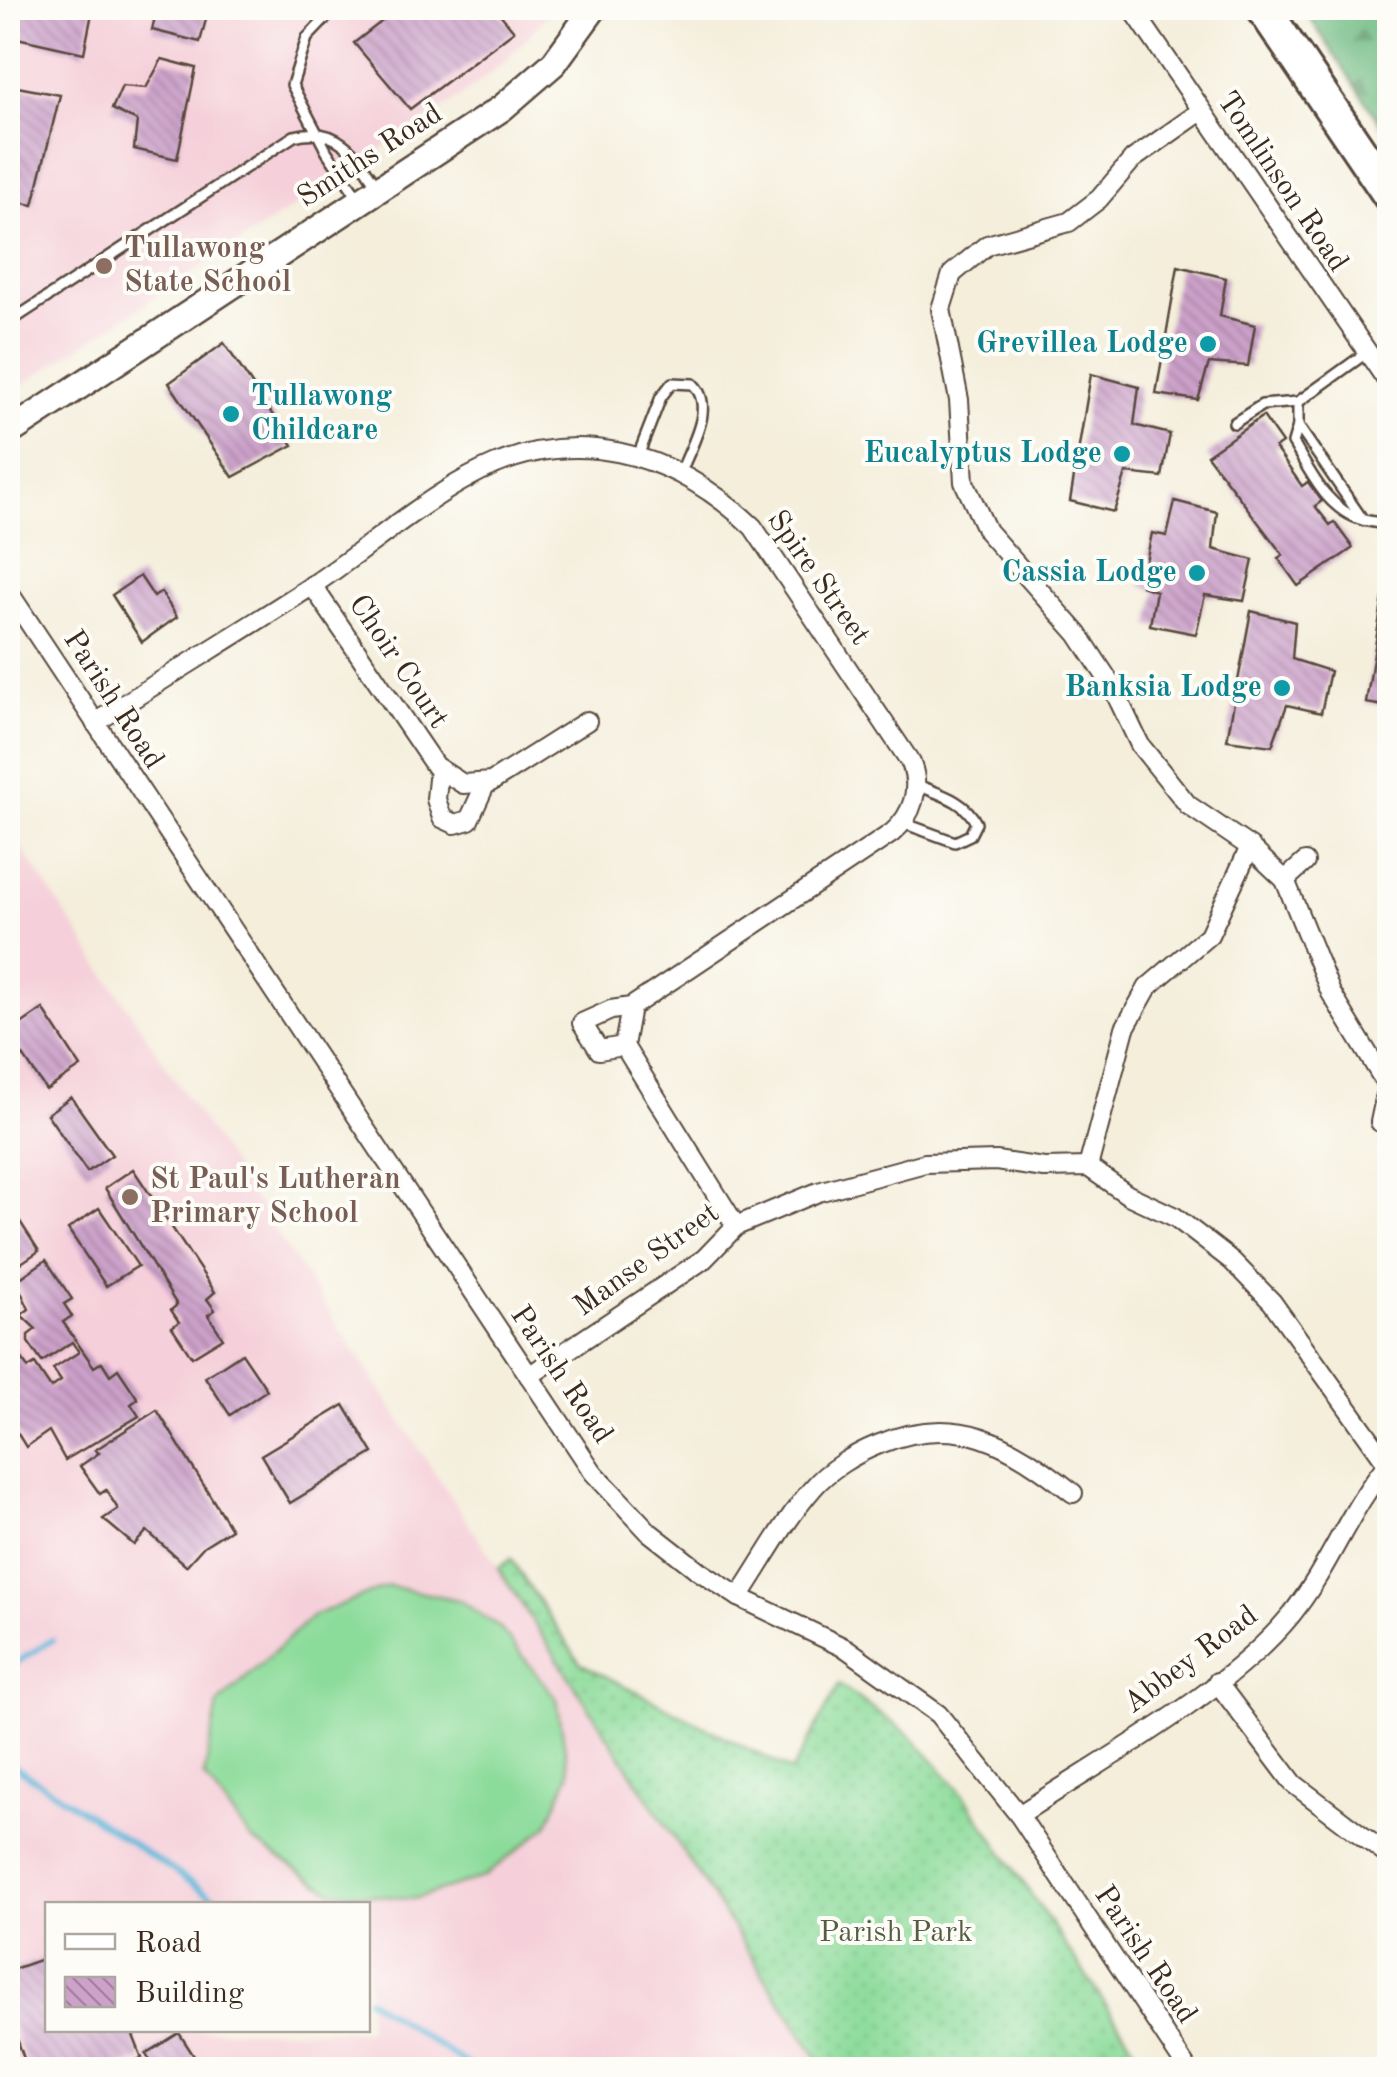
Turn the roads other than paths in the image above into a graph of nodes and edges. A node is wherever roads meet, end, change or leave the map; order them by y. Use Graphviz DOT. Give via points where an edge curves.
graph roads {
  1 [pos="594,8"];
  2 [pos="1132,8"];
  3 [pos="1263,8"];
  4 [pos="328,16"];
  5 [pos="1200,112"];
  6 [pos="316,133"];
  7 [pos="370,196"];
  8 [pos="1390,196"];
  9 [pos="8,323"];
  10 [pos="1366,353"];
  11 [pos="1390,386"];
  12 [pos="1298,402"];
  13 [pos="1234,423"];
  14 [pos="1298,426"];
  15 [pos="8,433"];
  16 [pos="638,456"];
  17 [pos="681,472"];
  18 [pos="1363,520"];
  19 [pos="1390,525"];
  20 [pos="312,585"];
  21 [pos="8,591"];
  22 [pos="588,721"];
  23 [pos="94,723"];
  24 [pos="439,769"];
  25 [pos="486,783"];
  26 [pos="917,785"];
  27 [pos="904,824"];
  28 [pos="1250,847"];
  29 [pos="1305,862"];
  30 [pos="1285,880"];
  31 [pos="631,1007"];
  32 [pos="624,1046"];
  33 [pos="1388,1089"];
  34 [pos="1380,1122"];
  35 [pos="1088,1167"];
  36 [pos="736,1226"];
  37 [pos="529,1376"];
  38 [pos="1388,1462"];
  39 [pos="1073,1493"];
  40 [pos="738,1596"];
  41 [pos="1217,1682"];
  42 [pos="1020,1814"];
  43 [pos="1390,1857"];
  44 [pos="1188,2070"];
  1 -- 7 [label="main road, Smiths Road" via="539,78"];
  2 -- 5 [label="street, Tomlinson Road"];
  3 -- 8 [label="highway"];
  4 -- 6 [label="lane" via="307,38 292,85"];
  5 -- 10 [label="street, Tomlinson Road"];
  5 -- 28 [label="street" via="1133,158 1068,222 988,245 952,274 942,309 959,400 964,482 987,531 1078,634 1140,746 1188,805"];
  6 -- 7 [label="lane"];
  6 -- 7 [label="lane" via="347,144"];
  6 -- 9 [label="lane" via="280,143"];
  7 -- 15 [label="main road, Smiths Road"];
  10 -- 11 [label="street, Tomlinson Road"];
  10 -- 12 [label="lane"];
  12 -- 13 [label="lane" via="1262,405"];
  12 -- 14 [label="lane"];
  14 -- 18 [label="lane"];
  14 -- 18 [label="lane" via="1293,443 1310,473 1345,515"];
  16 -- 17 [label="street, Spire Street"];
  16 -- 17 [label="lane" via="661,397 672,383 693,384 702,393 704,412"];
  16 -- 20 [label="street, Spire Street" via="572,448 499,464 468,477"];
  17 -- 26 [label="street, Spire Street" via="752,527 911,763"];
  18 -- 19 [label="lane"];
  20 -- 23 [label="street, Spire Street"];
  20 -- 24 [label="street, Choir Court"];
  21 -- 23 [label="street, Parish Road"];
  22 -- 25 [label="street, Choir Court"];
  23 -- 37 [label="street, Parish Road"];
  24 -- 25 [label="street, Choir Court" via="463,784"];
  24 -- 25 [label="street, Choir Court" via="436,798 442,818 455,824 469,820"];
  26 -- 27 [label="street"];
  26 -- 27 [label="lane" via="954,800 976,823 955,842"];
  27 -- 31 [label="street"];
  28 -- 30 [label="street"];
  28 -- 35 [label="street" via="1208,934 1148,988 1125,1028"];
  29 -- 30 [label="street"];
  30 -- 33 [label="street" via="1331,994"];
  31 -- 32 [label="street"];
  31 -- 32 [label="street" via="582,1024 599,1050"];
  32 -- 36 [label="street"];
  33 -- 34 [label="street"];
  35 -- 36 [label="street, Manse Street" via="925,1164 856,1178"];
  35 -- 38 [label="street" via="1175,1217 1232,1261 1272,1302"];
  36 -- 37 [label="street, Manse Street" via="704,1259"];
  37 -- 40 [label="street, Parish Road" via="625,1510"];
  38 -- 41 [label="street, Abbey Road" via="1292,1614"];
  39 -- 40 [label="street" via="1000,1443 951,1428 901,1435 858,1453 814,1486"];
  40 -- 42 [label="street, Parish Road" via="892,1678 938,1714"];
  41 -- 42 [label="street, Abbey Road"];
  41 -- 43 [label="street" via="1294,1784"];
  42 -- 44 [label="street, Parish Road"];
}
